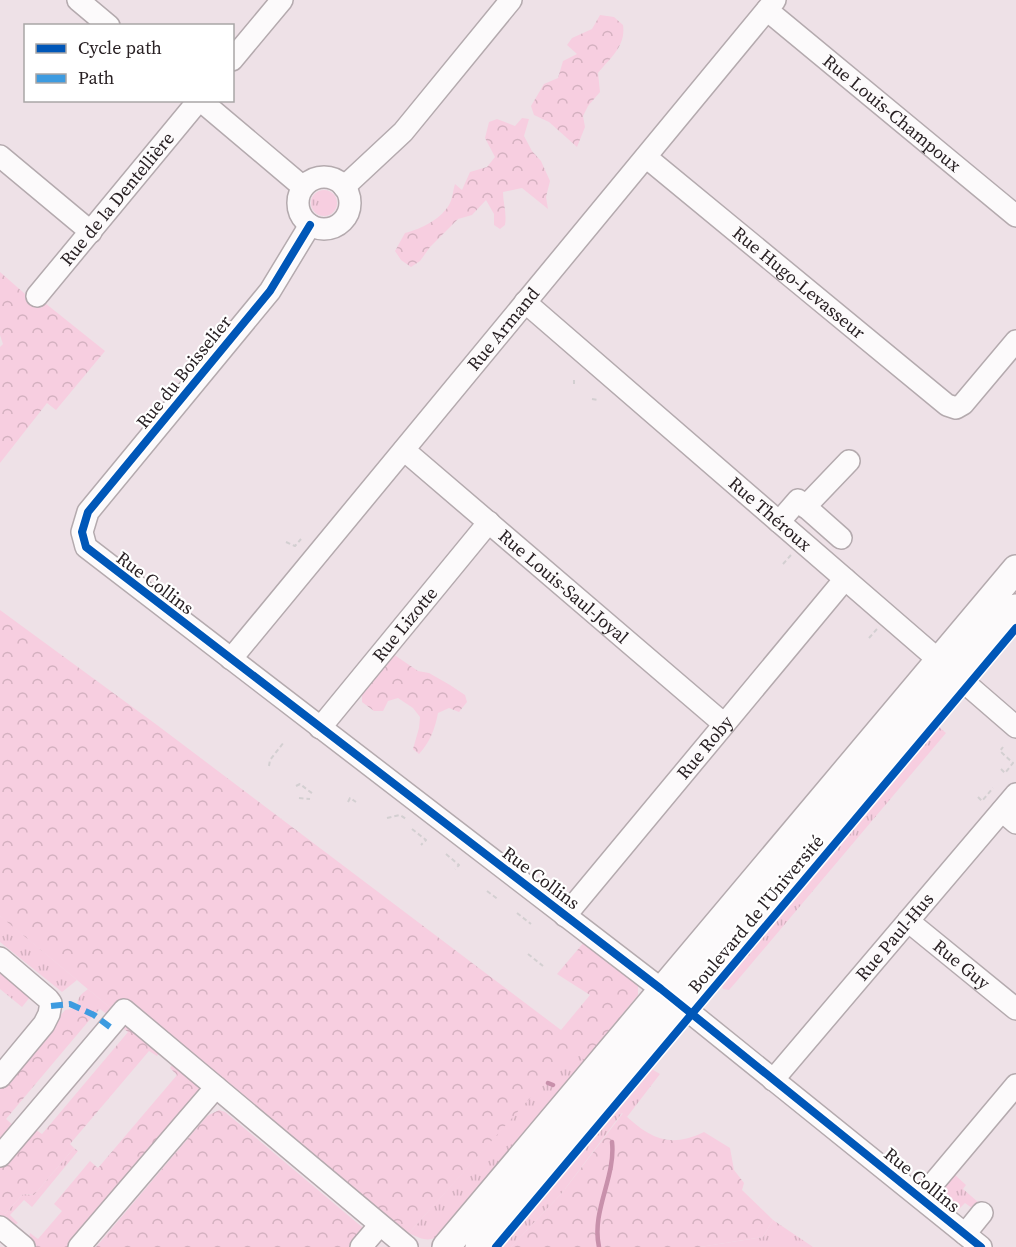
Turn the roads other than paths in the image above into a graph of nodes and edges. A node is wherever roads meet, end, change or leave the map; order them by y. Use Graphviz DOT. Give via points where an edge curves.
graph roads {
  1 [pos="78,0"];
  2 [pos="282,0"];
  3 [pos="511,0"];
  4 [pos="771,5"];
  5 [pos="107,24"];
  6 [pos="234,58"];
  7 [pos="197,102"];
  8 [pos="201,102"];
  9 [pos="0,156"];
  10 [pos="646,157"];
  11 [pos="303,187"];
  12 [pos="344,187"];
  13 [pos="1016,216"];
  14 [pos="310,225"];
  15 [pos="90,232"];
  16 [pos="37,296"];
  17 [pos="525,302"];
  18 [pos="1016,340"];
  19 [pos="404,450"];
  20 [pos="849,461"];
  21 [pos="816,509"];
  22 [pos="489,522"];
  23 [pos="780,522"];
  24 [pos="82,537"];
  25 [pos="822,559"];
  26 [pos="1016,568"];
  27 [pos="845,579"];
  28 [pos="1016,608"];
  29 [pos="231,659"];
  30 [pos="948,669"];
  31 [pos="724,724"];
  32 [pos="1016,727"];
  33 [pos="320,728"];
  34 [pos="1016,794"];
  35 [pos="1009,817"];
  36 [pos="566,915"];
  37 [pos="908,921"];
  38 [pos="0,958"];
  39 [pos="671,997"];
  40 [pos="1016,1009"];
  41 [pos="0,1077"];
  42 [pos="773,1080"];
  43 [pos="1016,1085"];
  44 [pos="216,1087"];
  45 [pos="0,1156"];
  46 [pos="921,1198"];
  47 [pos="982,1213"];
  48 [pos="380,1226"];
  49 [pos="0,1227"];
  50 [pos="973,1241"];
  51 [pos="24,1247"];
  52 [pos="79,1247"];
  53 [pos="361,1247"];
  54 [pos="407,1247"];
  55 [pos="446,1247"];
  56 [pos="479,1247"];
  1 -- 5 [label="street"];
  2 -- 6 [label="street"];
  3 -- 12 [label="street" via="403,132"];
  4 -- 10 [label="street, Rue Armand"];
  4 -- 13 [label="street, Rue Louis-Champoux"];
  7 -- 15 [label="street, Rue de la Dentellière"];
  8 -- 11 [label="street"];
  9 -- 15 [label="street"];
  10 -- 17 [label="street, Rue Armand"];
  10 -- 18 [label="street, Rue Hugo-Levasseur" via="944,404 954,408 963,404"];
  11 -- 12 [label="street" via="321,177 334,179"];
  11 -- 14 [label="street" via="298,207"];
  12 -- 14 [label="street" via="350,201 343,220 330,228"];
  14 -- 24 [label="street, Rue du Boisselier" via="270,291 88,512"];
  15 -- 16 [label="street, Rue de la Dentellière"];
  17 -- 19 [label="street, Rue Armand"];
  17 -- 23 [label="street, Rue Théroux"];
  19 -- 22 [label="street, Rue Louis-Saul-Joyal"];
  19 -- 29 [label="street, Rue Armand"];
  20 -- 21 [label="street"];
  21 -- 23 [label="street" via="798,501"];
  21 -- 25 [label="street" via="845,534"];
  22 -- 31 [label="street, Rue Louis-Saul-Joyal"];
  22 -- 33 [label="street, Rue Lizotte"];
  23 -- 25 [label="street, Rue Théroux"];
  24 -- 29 [label="street, Rue Collins" via="94,555"];
  25 -- 27 [label="street, Rue Théroux"];
  26 -- 30 [label="main road, Boulevard de l'Université"];
  27 -- 30 [label="street, Rue Théroux"];
  27 -- 31 [label="street, Rue Roby"];
  28 -- 30 [label="main road, Boulevard de l'Université"];
  29 -- 33 [label="street, Rue Collins"];
  30 -- 32 [label="street, Rue Théroux"];
  30 -- 39 [label="main road, Boulevard de l'Université"];
  31 -- 36 [label="street, Rue Roby"];
  33 -- 36 [label="street, Rue Collins"];
  34 -- 35 [label="street, Rue Paul-Hus"];
  35 -- 37 [label="street, Rue Paul-Hus"];
  36 -- 39 [label="street, Rue Collins"];
  37 -- 40 [label="street, Rue Guy"];
  37 -- 42 [label="street, Rue Paul-Hus"];
  38 -- 41 [label="street" via="48,999 51,1008 44,1023"];
  39 -- 42 [label="street, Rue Collins"];
  39 -- 55 [label="main road, Boulevard de l'Université"];
  39 -- 56 [label="main road, Boulevard de l'Université"];
  42 -- 46 [label="street, Rue Collins"];
  43 -- 46 [label="street" via="959,1168"];
  44 -- 45 [label="street" via="124,1010"];
  44 -- 48 [label="street"];
  44 -- 52 [label="street"];
  46 -- 50 [label="street, Rue Collins"];
  47 -- 50 [label="street"];
  48 -- 53 [label="street"];
  48 -- 54 [label="street"];
  49 -- 51 [label="street"];
}
